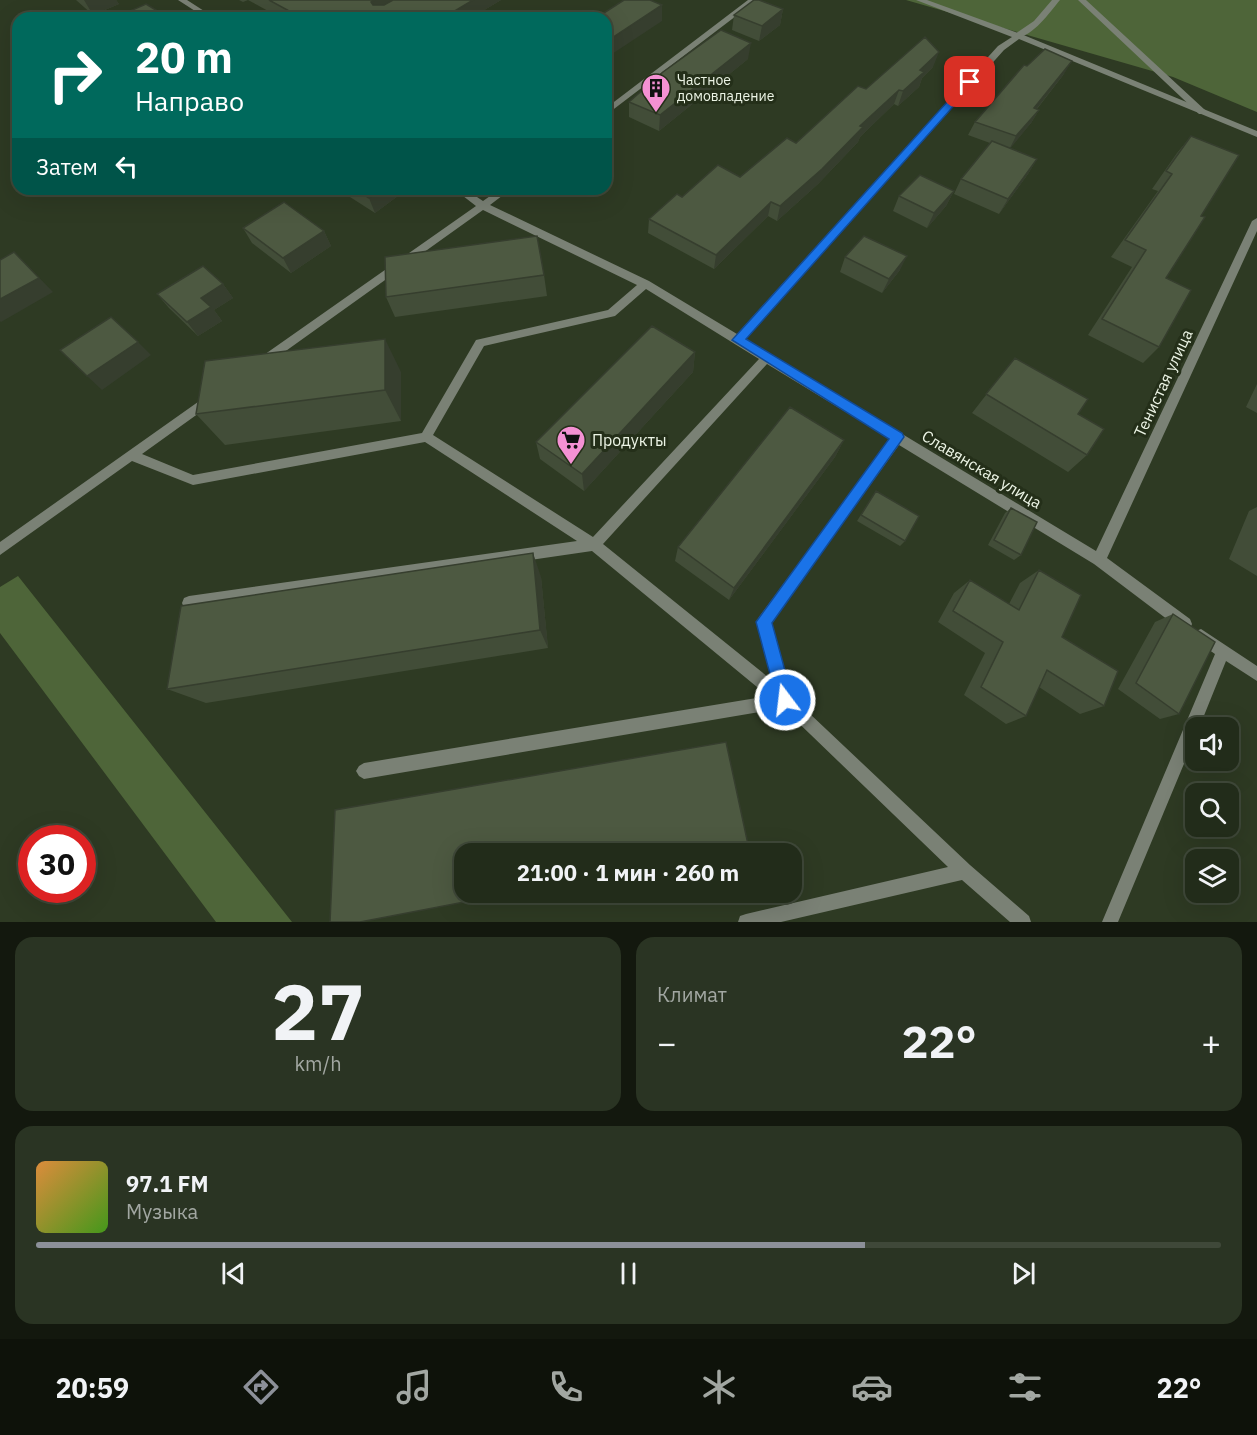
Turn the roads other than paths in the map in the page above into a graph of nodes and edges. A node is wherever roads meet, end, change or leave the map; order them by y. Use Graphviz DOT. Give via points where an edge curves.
graph roads {
  1 [pos="182,0"];
  2 [pos="753,0"];
  3 [pos="920,0"];
  4 [pos="1056,0"];
  5 [pos="1082,0"];
  6 [pos="201,12"];
  7 [pos="1018,36"];
  8 [pos="612,107"];
  9 [pos="1202,112"];
  10 [pos="1257,135"];
  11 [pos="467,195"];
  12 [pos="498,195"];
  13 [pos="483,206"];
  14 [pos="1257,221"];
  15 [pos="645,284"];
  16 [pos="738,340"];
  17 [pos="767,357"];
  18 [pos="257,366"];
  19 [pos="218,393"];
  20 [pos="426,436"];
  21 [pos="898,437"];
  22 [pos="130,455"];
  23 [pos="594,545"];
  24 [pos="0,549"];
  25 [pos="1099,560"];
  26 [pos="189,603"];
  27 [pos="1223,652"];
  28 [pos="1257,674"];
  29 [pos="785,700"];
  30 [pos="364,771"];
  31 [pos="964,871"];
  32 [pos="746,922"];
  33 [pos="1023,922"];
  34 [pos="1110,922"];
  1 -- 6 [label="street"];
  2 -- 8 [label="street"];
  3 -- 7 [label="street"];
  4 -- 7 [label="street" via="1037,24"];
  5 -- 9 [label="street"];
  7 -- 9 [label="street"];
  7 -- 16 [label="street" via="1001,48"];
  9 -- 10 [label="street"];
  11 -- 13 [label="street, Славянская улица"];
  12 -- 13 [label="street"];
  13 -- 15 [label="street, Славянская улица"];
  13 -- 18 [label="street"];
  14 -- 25 [label="street, Тенистая улица"];
  15 -- 16 [label="street, Славянская улица"];
  15 -- 20 [label="street" via="611,313 480,343"];
  16 -- 17 [label="street, Славянская улица"];
  17 -- 21 [label="street, Славянская улица"];
  17 -- 23 [label="street"];
  19 -- 22 [label="street"];
  20 -- 22 [label="street" via="193,480"];
  20 -- 23 [label="street"];
  21 -- 25 [label="street, Славянская улица"];
  21 -- 29 [label="street" via="764,622"];
  22 -- 24 [label="street"];
  23 -- 26 [label="street"];
  23 -- 29 [label="street"];
  25 -- 27 [label="street, Славянская улица"];
  27 -- 28 [label="street, Славянская улица"];
  27 -- 34 [label="street"];
  29 -- 30 [label="street"];
  29 -- 31 [label="street"];
  31 -- 32 [label="street"];
  31 -- 33 [label="street"];
}
